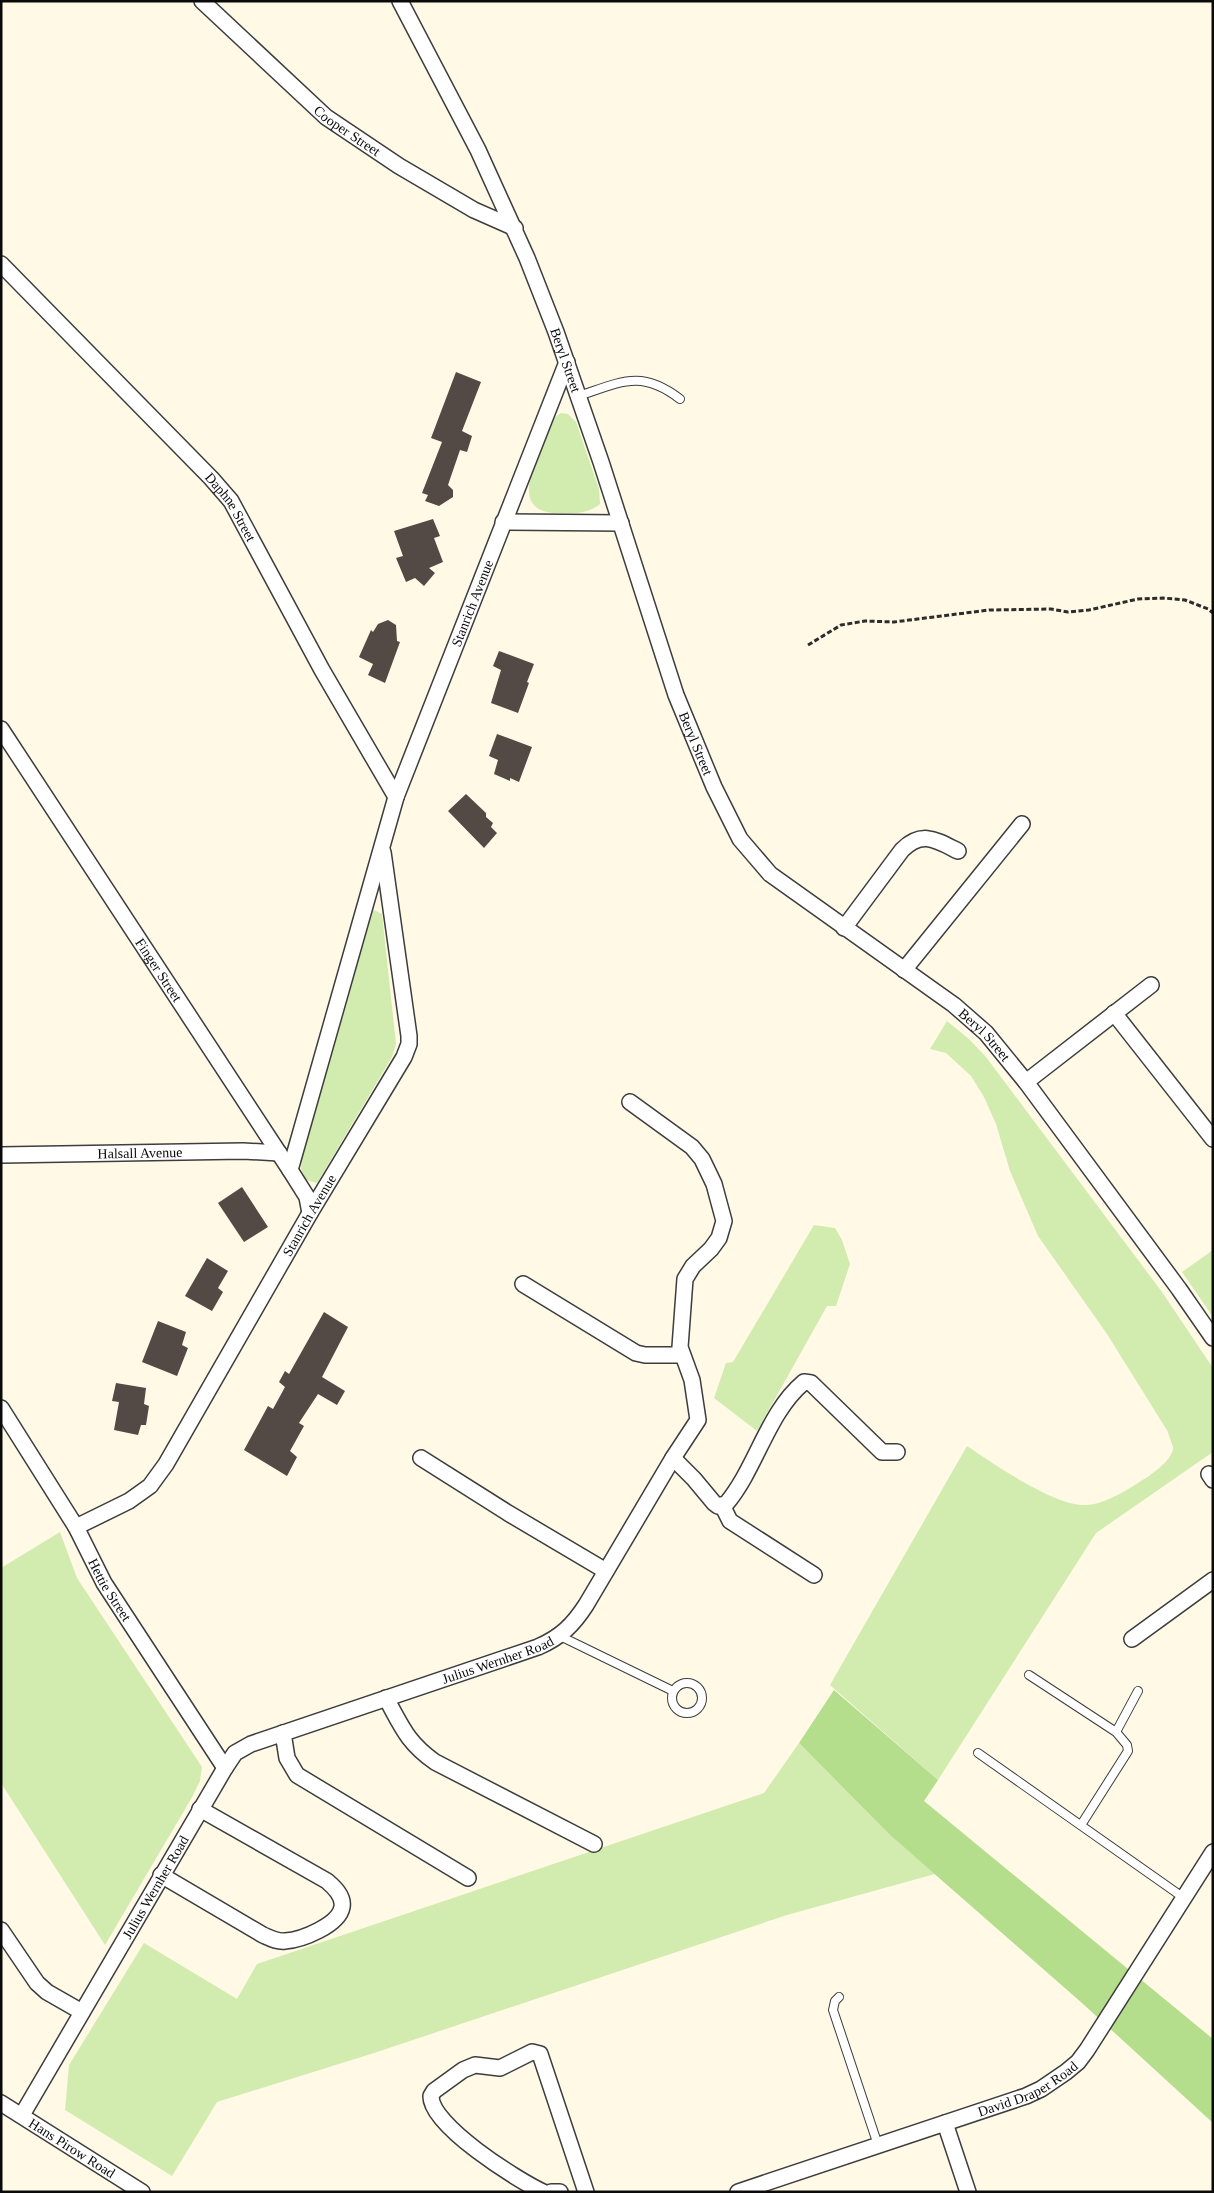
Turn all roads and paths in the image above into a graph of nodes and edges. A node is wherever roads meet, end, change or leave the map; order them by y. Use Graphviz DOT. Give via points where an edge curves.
graph roads {
  1 [pos="202,1"];
  2 [pos="400,1"];
  3 [pos="515,228"];
  4 [pos="1,264"];
  5 [pos="567,362"];
  6 [pos="578,396"];
  7 [pos="680,399"];
  8 [pos="503,522"];
  9 [pos="621,523"];
  10 [pos="1213,613"];
  11 [pos="808,645"];
  12 [pos="1,729"];
  13 [pos="396,796"];
  14 [pos="1022,824"];
  15 [pos="382,845"];
  16 [pos="958,851"];
  17 [pos="844,928"];
  18 [pos="904,970"];
  19 [pos="1151,986"];
  20 [pos="1114,1013"];
  21 [pos="1026,1082"];
  22 [pos="630,1102"];
  23 [pos="1213,1139"];
  24 [pos="279,1153"];
  25 [pos="1,1155"];
  26 [pos="290,1170"];
  27 [pos="310,1213"];
  28 [pos="523,1284"];
  29 [pos="1213,1338"];
  30 [pos="682,1355"];
  31 [pos="1,1408"];
  32 [pos="897,1452"];
  33 [pos="422,1458"];
  34 [pos="672,1458"];
  35 [pos="722,1505"];
  36 [pos="76,1526"];
  37 [pos="606,1571"];
  38 [pos="814,1575"];
  39 [pos="1213,1580"];
  40 [pos="560,1636"];
  41 [pos="1132,1639"];
  42 [pos="1029,1675"];
  43 [pos="673,1691"];
  44 [pos="1138,1691"];
  45 [pos="386,1698"];
  46 [pos="1116,1732"];
  47 [pos="283,1733"];
  48 [pos="978,1753"];
  49 [pos="225,1768"];
  50 [pos="200,1809"];
  51 [pos="1081,1826"];
  52 [pos="594,1844"];
  53 [pos="1213,1852"];
  54 [pos="161,1875"];
  55 [pos="468,1878"];
  56 [pos="1184,1898"];
  57 [pos="1,1930"];
  58 [pos="839,1997"];
  59 [pos="82,2012"];
  60 [pos="1,2102"];
  61 [pos="22,2115"];
  62 [pos="945,2123"];
  63 [pos="878,2145"];
  64 [pos="142,2192"];
  65 [pos="543,2192"];
  66 [pos="551,2192"];
  67 [pos="560,2192"];
  68 [pos="586,2192"];
  69 [pos="738,2192"];
  70 [pos="968,2192"];
  1 -- 3 [label="street, Cooper Street" via="326,117 398,166 474,210"];
  2 -- 3 [label="street, Beryl Street"];
  3 -- 5 [label="street, Beryl Street"];
  4 -- 13 [label="street, Daphne Street" via="231,501 322,670"];
  5 -- 6 [label="street, Beryl Street"];
  5 -- 8 [label="street, Stanrich Avenue"];
  6 -- 7 [label="lane" via="624,381 644,380 664,386"];
  6 -- 9 [label="street, Beryl Street"];
  8 -- 9 [label="street"];
  8 -- 13 [label="street, Stanrich Avenue"];
  9 -- 17 [label="street, Beryl Street" via="676,695 727,816 740,839 770,874"];
  10 -- 11 [label="path" via="1185,600 1138,598 1068,612 1051,609 990,610 894,622 864,621 841,625"];
  12 -- 24 [label="street, Finger Street"];
  13 -- 15 [label="street, Stanrich Avenue"];
  14 -- 18 [label="street"];
  15 -- 26 [label="street, Stanrich Avenue"];
  15 -- 27 [label="street, Stanrich Avenue" via="409,1044 404,1058"];
  16 -- 17 [label="street" via="927,838 909,843"];
  17 -- 18 [label="street, Beryl Street"];
  18 -- 21 [label="street, Beryl Street" via="974,1022"];
  19 -- 20 [label="street"];
  20 -- 21 [label="street"];
  20 -- 23 [label="street"];
  21 -- 29 [label="street, Beryl Street"];
  22 -- 30 [label="street, Julius Wernher Road" via="692,1147 714,1184 724,1221 711,1249 685,1279 680,1336"];
  24 -- 25 [label="street, Halsall Avenue"];
  24 -- 26 [label="street, Finger Street"];
  26 -- 27 [label="street, Finger Street" via="307,1197"];
  27 -- 36 [label="street, Stanrich Avenue" via="160,1473 150,1486 129,1501"];
  28 -- 30 [label="street" via="636,1353"];
  30 -- 34 [label="street, Julius Wernher Road" via="692,1380 698,1420"];
  31 -- 36 [label="street, Hettie Street"];
  32 -- 35 [label="street" via="882,1452 811,1383 804,1382 785,1405 729,1500"];
  33 -- 37 [label="street"];
  34 -- 35 [label="street" via="714,1503"];
  34 -- 37 [label="street, Julius Wernher Road"];
  35 -- 38 [label="street" via="730,1521"];
  36 -- 49 [label="street, Hettie Street" via="104,1584"];
  37 -- 40 [label="street, Julius Wernher Road" via="574,1623"];
  39 -- 41 [label="street"];
  40 -- 43 [label="lane"];
  40 -- 45 [label="street, Julius Wernher Road" via="538,1647"];
  42 -- 46 [label="lane"];
  43 -- 43 [label="lane" via="682,1683 694,1684 702,1693 701,1705 696,1711 680,1712 674,1707"];
  44 -- 46 [label="lane"];
  45 -- 47 [label="street, Julius Wernher Road"];
  45 -- 52 [label="street" via="418,1750 435,1762"];
  46 -- 51 [label="lane" via="1128,1751"];
  47 -- 49 [label="street, Julius Wernher Road" via="240,1749"];
  47 -- 55 [label="street" via="296,1776"];
  48 -- 51 [label="lane"];
  49 -- 50 [label="street, Julius Wernher Road"];
  50 -- 54 [label="street, Julius Wernher Road"];
  50 -- 54 [label="street" via="327,1881 342,1900 340,1912 327,1926 311,1934 277,1941"];
  51 -- 56 [label="lane"];
  53 -- 56 [label="street, David Draper Road"];
  54 -- 59 [label="street, Julius Wernher Road"];
  56 -- 62 [label="street, David Draper Road" via="1078,2062 1041,2089"];
  57 -- 59 [label="street" via="37,1983"];
  58 -- 63 [label="lane" via="833,2010"];
  59 -- 61 [label="street, Julius Wernher Road"];
  60 -- 61 [label="street, Hans Pirow Road"];
  61 -- 64 [label="street, Hans Pirow Road"];
  62 -- 63 [label="street, David Draper Road"];
  62 -- 70 [label="street"];
  63 -- 69 [label="street, David Draper Road"];
  65 -- 68 [label="street" via="450,2129 431,2104 432,2093 475,2065 500,2068 532,2052 540,2054"];
  66 -- 67 [label="street"];
}
